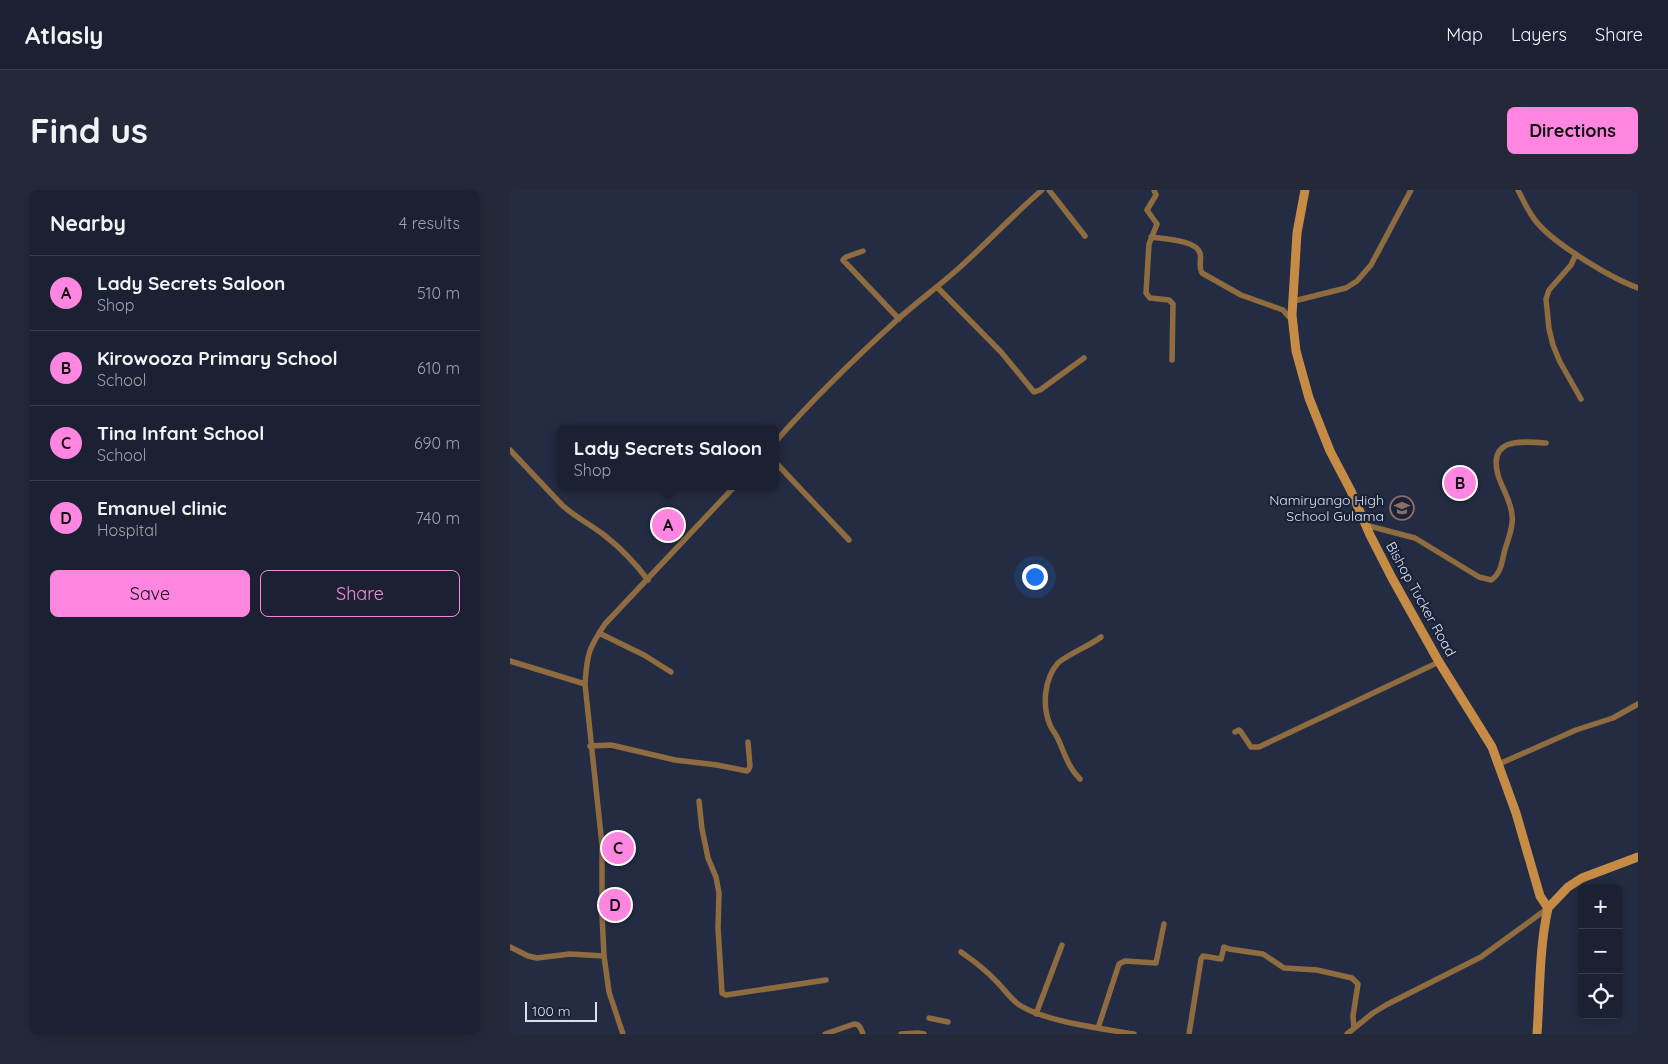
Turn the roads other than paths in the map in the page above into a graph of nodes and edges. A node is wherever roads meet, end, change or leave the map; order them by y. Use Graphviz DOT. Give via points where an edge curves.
graph roads {
  1 [pos="1042,190"];
  2 [pos="1049,190"];
  3 [pos="1154,190"];
  4 [pos="1305,190"];
  5 [pos="1411,190"];
  6 [pos="1518,190"];
  7 [pos="1085,236"];
  8 [pos="1151,237"];
  9 [pos="863,251"];
  10 [pos="1576,254"];
  11 [pos="937,287"];
  12 [pos="1638,288"];
  13 [pos="1294,301"];
  14 [pos="1289,317"];
  15 [pos="899,319"];
  16 [pos="1084,358"];
  17 [pos="1172,360"];
  18 [pos="1581,399"];
  19 [pos="779,439"];
  20 [pos="1546,443"];
  21 [pos="510,450"];
  22 [pos="779,466"];
  23 [pos="731,490"];
  24 [pos="1366,525"];
  25 [pos="849,540"];
  26 [pos="648,580"];
  27 [pos="599,633"];
  28 [pos="1101,637"];
  29 [pos="510,661"];
  30 [pos="1439,662"];
  31 [pos="671,672"];
  32 [pos="585,684"];
  33 [pos="1638,704"];
  34 [pos="1235,732"];
  35 [pos="748,742"];
  36 [pos="590,746"];
  37 [pos="1499,764"];
  38 [pos="1080,779"];
  39 [pos="699,801"];
  40 [pos="1638,856"];
  41 [pos="1548,908"];
  42 [pos="1164,924"];
  43 [pos="1062,945"];
  44 [pos="510,948"];
  45 [pos="961,952"];
  46 [pos="604,956"];
  47 [pos="826,980"];
  48 [pos="1036,1014"];
  49 [pos="929,1018"];
  50 [pos="948,1022"];
  51 [pos="1098,1028"];
  52 [pos="1354,1028"];
  53 [pos="623,1034"];
  54 [pos="825,1034"];
  55 [pos="863,1034"];
  56 [pos="901,1034"];
  57 [pos="920,1034"];
  58 [pos="1134,1034"];
  59 [pos="1189,1034"];
  60 [pos="1348,1034"];
  61 [pos="1537,1034"];
  1 -- 11 [label="street"];
  2 -- 7 [label="street"];
  3 -- 8 [label="street" via="1156,195 1147,210 1157,224"];
  4 -- 13 [label="main road, Bishop Tucker Road" via="1297,233"];
  5 -- 13 [label="street" via="1371,265 1357,281 1346,288"];
  6 -- 10 [label="street" via="1542,228"];
  8 -- 14 [label="street" via="1195,246 1201,255 1202,273 1241,295 1283,310"];
  8 -- 17 [label="street" via="1146,293 1150,298 1169,300 1173,304"];
  9 -- 15 [label="street" via="844,260"];
  10 -- 12 [label="street"];
  10 -- 18 [label="street" via="1571,265 1549,290 1546,300 1553,345"];
  11 -- 15 [label="street"];
  11 -- 16 [label="street" via="1001,352 1034,392"];
  13 -- 24 [label="main road, Bishop Tucker Road" via="1292,315 1296,351 1309,398 1330,451"];
  15 -- 19 [label="street" via="820,392"];
  20 -- 24 [label="street" via="1513,442 1500,449 1497,456 1498,474 1511,508 1512,521 1498,574 1491,580 1415,538"];
  21 -- 26 [label="street" via="570,513 624,552"];
  22 -- 25 [label="street"];
  23 -- 26 [label="street"];
  24 -- 30 [label="main road, Bishop Tucker Road"];
  26 -- 27 [label="street"];
  27 -- 31 [label="street"];
  27 -- 32 [label="street" via="587,657"];
  28 -- 38 [label="street" via="1059,662 1051,675 1046,694 1050,724 1070,766"];
  29 -- 32 [label="street"];
  30 -- 34 [label="street" via="1256,748 1249,746 1240,731"];
  30 -- 37 [label="main road, Bishop Tucker Road" via="1484,732"];
  32 -- 36 [label="street"];
  33 -- 37 [label="street" via="1613,718 1576,730"];
  35 -- 36 [label="street" via="750,766 747,771 675,760 611,745"];
  36 -- 46 [label="street" via="602,845"];
  37 -- 41 [label="main road, Bishop Tucker Road" via="1540,896"];
  39 -- 47 [label="street" via="702,830 718,893 722,993"];
  40 -- 41 [label="main road" via="1582,878 1568,887"];
  41 -- 52 [label="street" via="1480,957 1386,1005"];
  41 -- 61 [label="main road"];
  42 -- 51 [label="street" via="1156,963 1126,961 1119,964"];
  43 -- 48 [label="street"];
  44 -- 46 [label="street" via="537,958 570,954"];
  45 -- 48 [label="street" via="983,968 1016,1002"];
  46 -- 53 [label="street" via="609,992"];
  48 -- 51 [label="street"];
  49 -- 50 [label="street"];
  51 -- 58 [label="street"];
  52 -- 59 [label="street" via="1358,984 1352,978 1317,970 1281,967 1263,954 1224,947 1220,959 1201,958"];
  52 -- 60 [label="street"];
  54 -- 55 [label="street" via="854,1024 860,1026"];
  56 -- 57 [label="street"];
}
